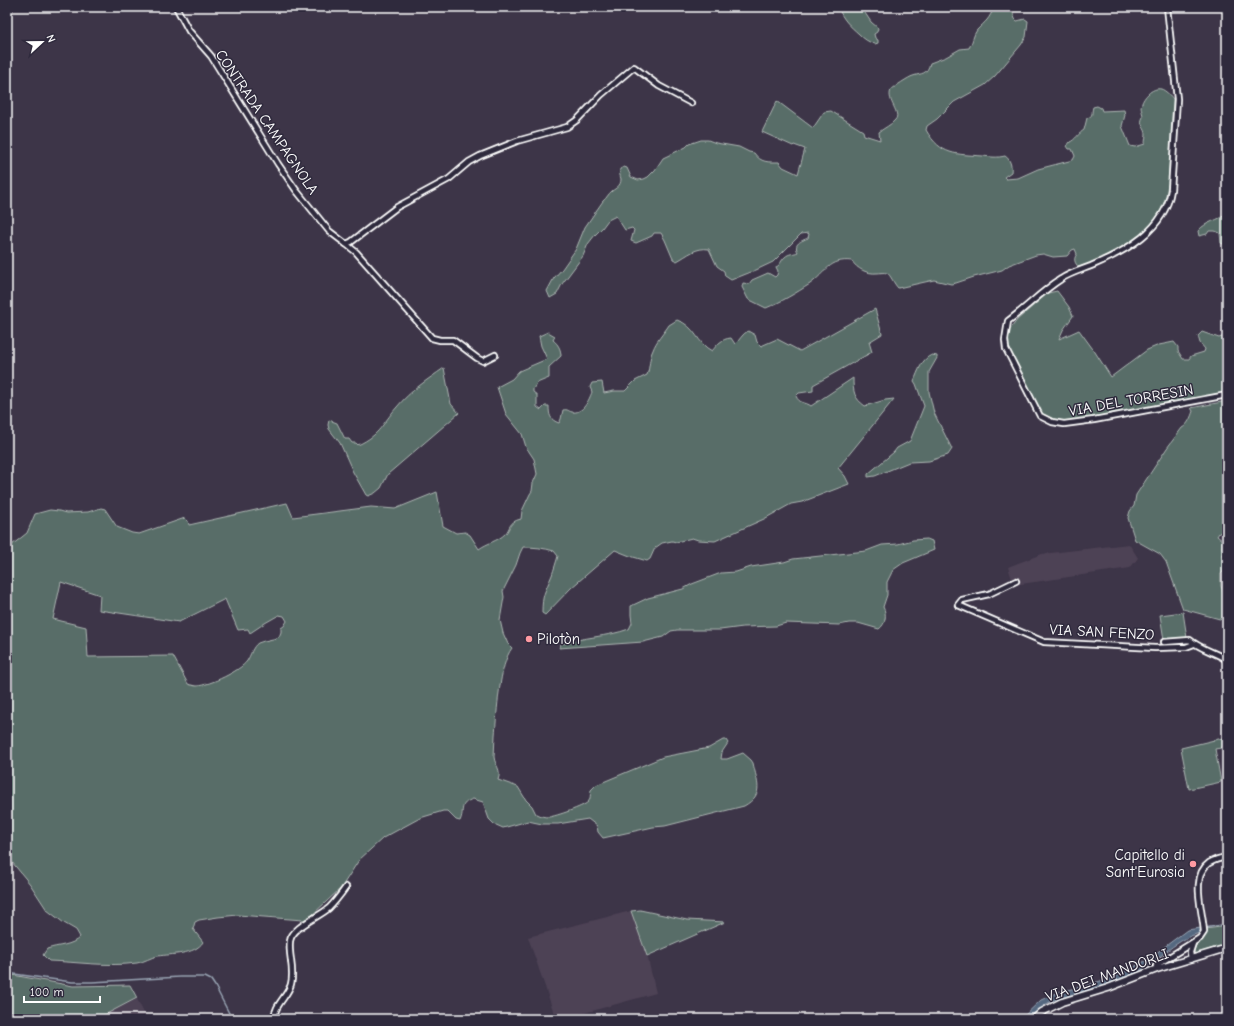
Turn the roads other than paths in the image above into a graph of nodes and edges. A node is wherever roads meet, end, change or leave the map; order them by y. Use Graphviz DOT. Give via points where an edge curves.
graph roads {
  1 [pos="10,7"];
  2 [pos="176,7"];
  3 [pos="1167,7"];
  4 [pos="7,11"];
  5 [pos="691,104"];
  6 [pos="346,244"];
  7 [pos="495,354"];
  8 [pos="1227,395"];
  9 [pos="1016,581"];
  10 [pos="1164,642"];
  11 [pos="1194,644"];
  12 [pos="1227,660"];
  13 [pos="1227,856"];
  14 [pos="346,887"];
  15 [pos="1193,943"];
  16 [pos="1227,948"];
  17 [pos="1191,959"];
  18 [pos="1157,969"];
  19 [pos="274,1019"];
  20 [pos="1034,1019"];
  1 -- 4 [label="street"];
  2 -- 6 [label="street, CONTRADA CAMPAGNOLA" via="189,31 211,56 296,190 329,231"];
  3 -- 8 [label="street, VIA DEL TORRESIN" via="1177,99 1168,204 1157,223 1130,246 1062,278 1008,321 1006,349 1040,416 1052,422 1064,424 1094,420"];
  5 -- 6 [label="street" via="659,86 634,67 567,127 517,141 480,156 449,179 397,207"];
  6 -- 7 [label="street, CONTRADA CAMPAGNOLA" via="432,338 453,340 483,362"];
  9 -- 11 [label="street, VIA SAN FENZO" via="989,594 962,600 958,605 1044,642 1155,648 1186,647"];
  10 -- 11 [label="street, VIA SAN FENZO" via="1187,639"];
  11 -- 12 [label="street, VIA SAN FENZO"];
  13 -- 15 [label="street" via="1210,863 1200,875 1198,883 1204,932"];
  14 -- 19 [label="street" via="329,908 296,930 292,936 291,986 274,1013"];
  15 -- 17 [label="street"];
  15 -- 18 [label="street" via="1158,964"];
  16 -- 17 [label="street, VIA DEI MANDORLI"];
  17 -- 18 [label="street, VIA DEI MANDORLI"];
  18 -- 20 [label="street, VIA DEI MANDORLI" via="1062,1002"];
}
